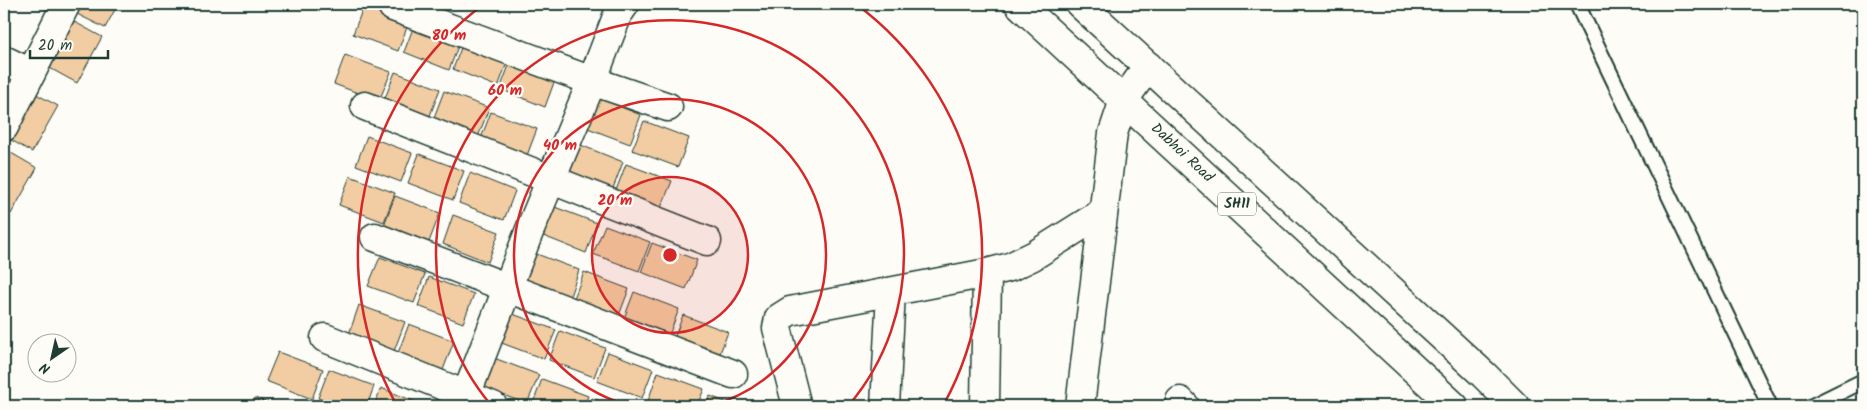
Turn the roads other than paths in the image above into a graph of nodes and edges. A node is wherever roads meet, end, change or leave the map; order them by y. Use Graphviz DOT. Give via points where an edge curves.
graph roads {
  1 [pos="66,4"];
  2 [pos="624,4"];
  3 [pos="1019,4"];
  4 [pos="1080,4"];
  5 [pos="1577,4"];
  6 [pos="393,7"];
  7 [pos="4,60"];
  8 [pos="1148,66"];
  9 [pos="31,73"];
  10 [pos="592,81"];
  11 [pos="1124,100"];
  12 [pos="365,106"];
  13 [pos="668,107"];
  14 [pos="4,127"];
  15 [pos="552,178"];
  16 [pos="1103,212"];
  17 [pos="375,237"];
  18 [pos="707,241"];
  19 [pos="987,273"];
  20 [pos="509,288"];
  21 [pos="891,292"];
  22 [pos="325,338"];
  23 [pos="732,374"];
  24 [pos="1863,381"];
  25 [pos="464,401"];
  26 [pos="1445,403"];
  27 [pos="493,406"];
  28 [pos="797,406"];
  29 [pos="885,406"];
  30 [pos="985,406"];
  31 [pos="1080,406"];
  32 [pos="1515,406"];
  33 [pos="1770,406"];
  34 [pos="1812,406"];
  1 -- 9 [label="street"];
  2 -- 10 [label="street"];
  3 -- 11 [label="street, Dabhoi Road / SH11"];
  4 -- 8 [label="street, SH11"];
  5 -- 33 [label="lane"];
  6 -- 10 [label="street"];
  7 -- 9 [label="street"];
  8 -- 11 [label="street"];
  8 -- 32 [label="street, SH11"];
  9 -- 14 [label="street"];
  10 -- 13 [label="street"];
  10 -- 15 [label="street"];
  11 -- 16 [label="street" via="1113,133"];
  11 -- 26 [label="street, Dabhoi Road / SH11"];
  12 -- 15 [label="street"];
  15 -- 18 [label="street"];
  15 -- 20 [label="street"];
  16 -- 19 [label="street" via="1033,256"];
  16 -- 31 [label="street"];
  17 -- 20 [label="street"];
  19 -- 21 [label="street"];
  19 -- 30 [label="street"];
  20 -- 23 [label="street"];
  20 -- 25 [label="street"];
  21 -- 28 [label="street" via="790,311 779,318 777,328"];
  21 -- 29 [label="street"];
  22 -- 25 [label="street"];
  24 -- 34 [label="lane"];
  25 -- 27 [label="street"];
}
